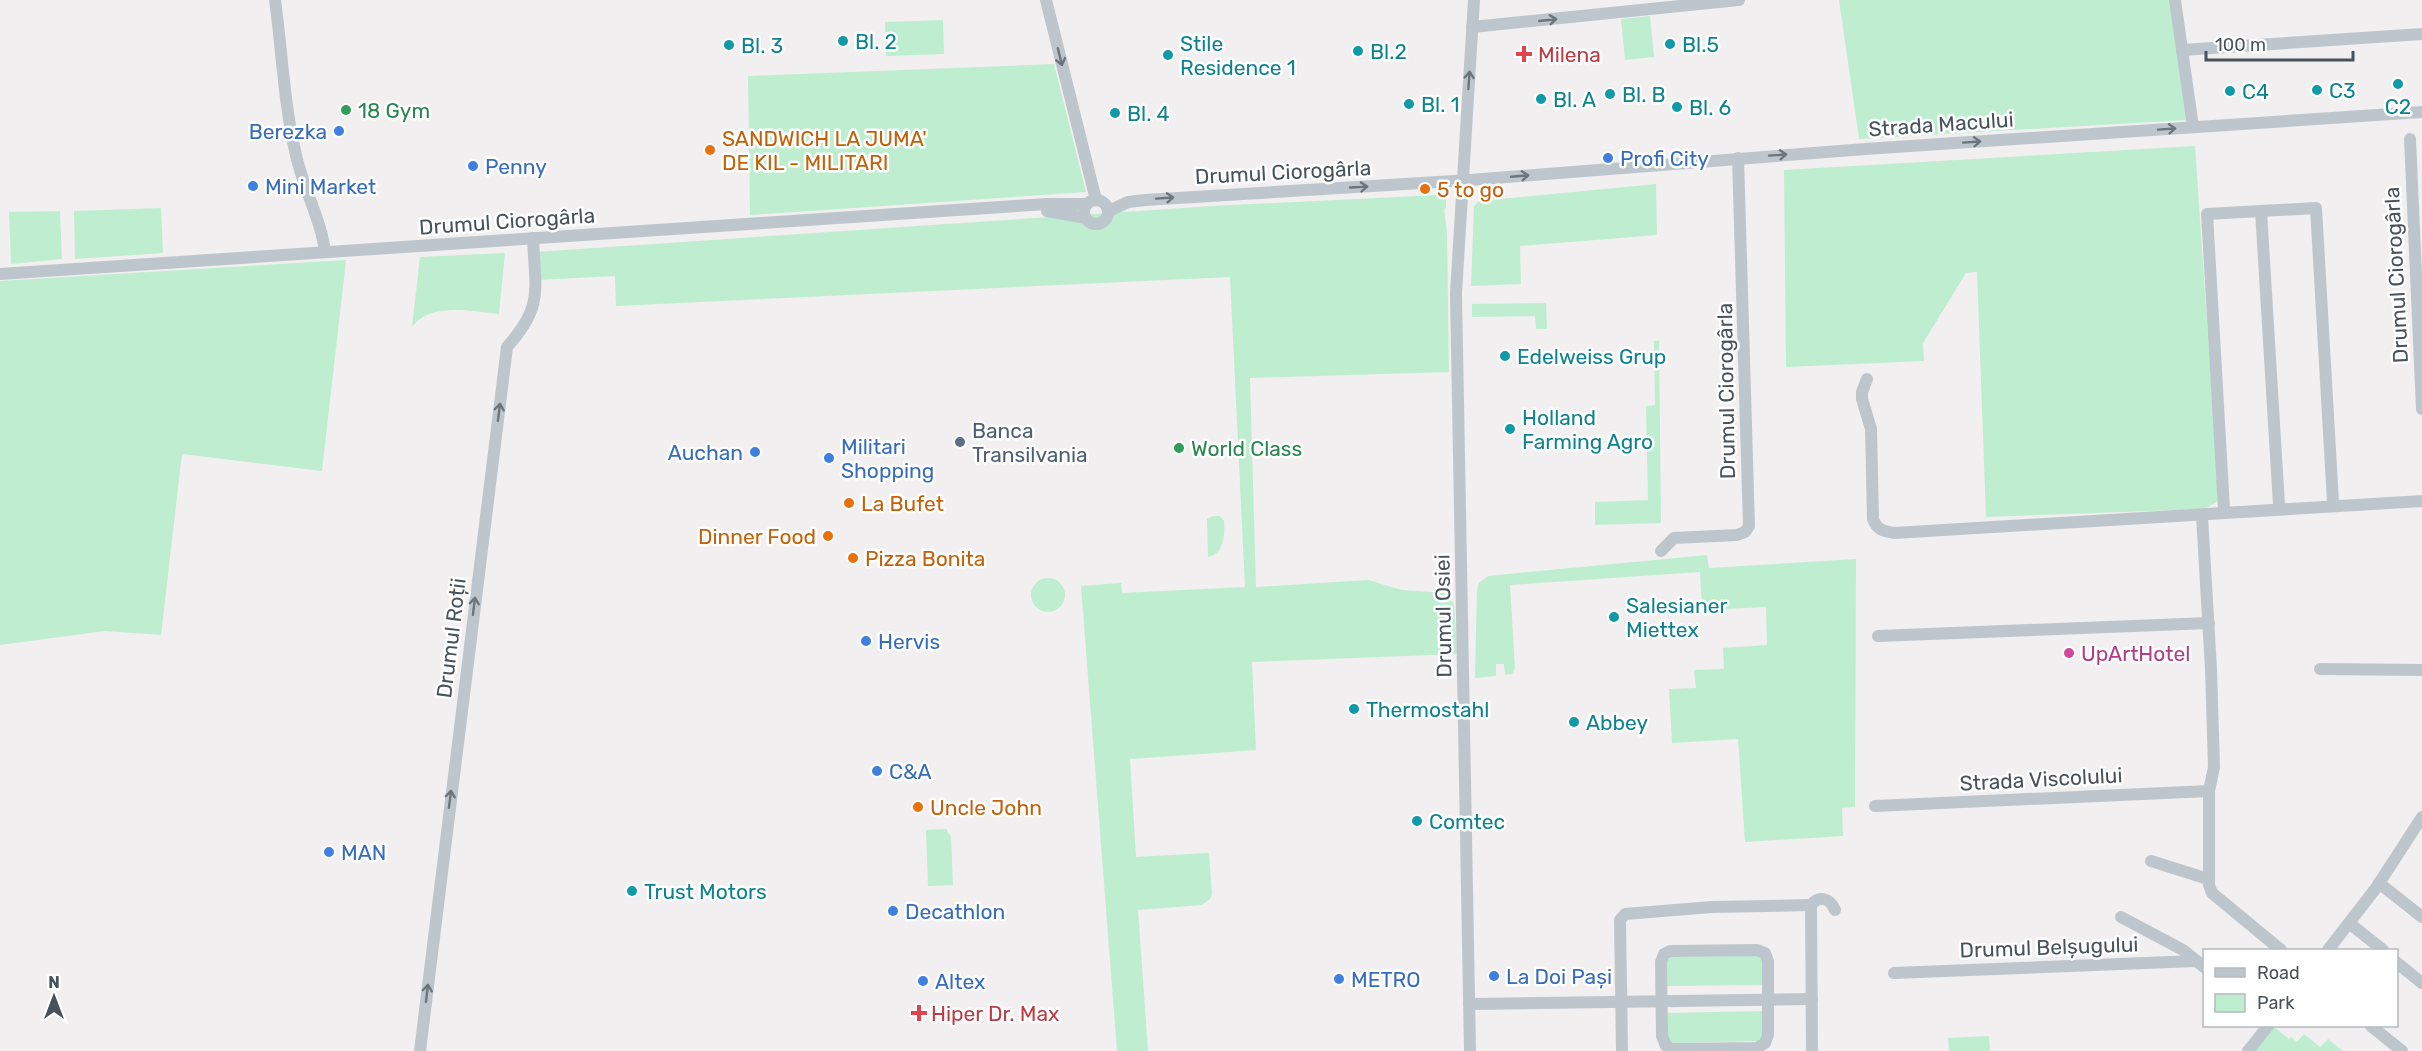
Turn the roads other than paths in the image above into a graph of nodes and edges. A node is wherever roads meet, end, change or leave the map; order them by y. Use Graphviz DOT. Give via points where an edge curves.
graph roads {
  1 [pos="275,0"];
  2 [pos="1046,0"];
  3 [pos="1474,0"];
  4 [pos="1739,0"];
  5 [pos="2175,0"];
  6 [pos="1472,27"];
  7 [pos="2422,34"];
  8 [pos="2182,50"];
  9 [pos="2422,112"];
  10 [pos="2193,127"];
  11 [pos="2410,139"];
  12 [pos="1738,158"];
  13 [pos="1484,179"];
  14 [pos="1462,180"];
  15 [pos="1092,202"];
  16 [pos="1461,202"];
  17 [pos="1016,208"];
  18 [pos="1109,211"];
  19 [pos="2261,211"];
  20 [pos="1086,218"];
  21 [pos="533,238"];
  22 [pos="325,252"];
  23 [pos="0,274"];
  24 [pos="1868,380"];
  25 [pos="2422,409"];
  26 [pos="2422,489"];
  27 [pos="2422,501"];
  28 [pos="2333,502"];
  29 [pos="2279,505"];
  30 [pos="2224,509"];
  31 [pos="2202,516"];
  32 [pos="1661,551"];
  33 [pos="2208,622"];
  34 [pos="1878,636"];
  35 [pos="2320,669"];
  36 [pos="2422,670"];
  37 [pos="2209,791"];
  38 [pos="1875,806"];
  39 [pos="2422,817"];
  40 [pos="2151,861"];
  41 [pos="2208,879"];
  42 [pos="2379,883"];
  43 [pos="1811,905"];
  44 [pos="1835,910"];
  45 [pos="2121,917"];
  46 [pos="2422,917"];
  47 [pos="2349,923"];
  48 [pos="2279,949"];
  49 [pos="2330,949"];
  50 [pos="2381,949"];
  51 [pos="2398,963"];
  52 [pos="2200,964"];
  53 [pos="1894,973"];
  54 [pos="2422,983"];
  55 [pos="1768,999"];
  56 [pos="1812,999"];
  57 [pos="1661,1001"];
  58 [pos="1621,1002"];
  59 [pos="1469,1004"];
  60 [pos="2267,1027"];
  61 [pos="2372,1027"];
  62 [pos="420,1051"];
  63 [pos="1470,1051"];
  64 [pos="1622,1051"];
  65 [pos="1812,1051"];
  66 [pos="2248,1051"];
  67 [pos="2402,1051"];
  1 -- 22 [label="street" via="295,152"];
  2 -- 15 [label="street, one-way"];
  3 -- 6 [label="street, Drumul Osiei"];
  6 -- 4 [label="street, one-way"];
  5 -- 8 [label="street"];
  14 -- 6 [label="street, Drumul Osiei, one-way"];
  7 -- 8 [label="street"];
  8 -- 10 [label="street"];
  9 -- 10 [label="street, Strada Macului"];
  12 -- 10 [label="street, Strada Macului, one-way"];
  11 -- 25 [label="street, Drumul Ciorogârla"];
  13 -- 12 [label="street, Strada Macului, one-way"];
  12 -- 32 [label="street, Drumul Ciorogârla" via="1749,526 1737,535 1674,538"];
  13 -- 14 [label="street, Strada Macului"];
  13 -- 16 [label="street" via="1470,188"];
  14 -- 16 [label="street, Drumul Osiei"];
  18 -- 14 [label="street, Drumul Ciorogârla, one-way" via="1128,202 1145,200"];
  15 -- 17 [label="street, Drumul Ciorogârla"];
  15 -- 18 [label="street" via="1106,204"];
  15 -- 20 [label="street" via="1084,211"];
  16 -- 59 [label="street, Drumul Osiei" via="1456,293"];
  17 -- 20 [label="street, Drumul Ciorogârla"];
  17 -- 21 [label="street, Drumul Ciorogârla"];
  18 -- 20 [label="street" via="1100,224"];
  19 -- 28 [label="street" via="2316,208"];
  19 -- 29 [label="street"];
  19 -- 30 [label="street" via="2207,214"];
  21 -- 22 [label="street, Drumul Ciorogârla"];
  62 -- 21 [label="street, Drumul Roții, one-way" via="507,347 528,321 536,294"];
  22 -- 23 [label="street, Drumul Ciorogârla"];
  24 -- 31 [label="street" via="1862,399 1871,429 1873,519 1879,530 1894,533"];
  26 -- 28 [label="street" via="2413,496"];
  27 -- 31 [label="street"];
  28 -- 29 [label="street"];
  29 -- 30 [label="street"];
  30 -- 31 [label="street"];
  31 -- 33 [label="street"];
  33 -- 34 [label="street"];
  33 -- 37 [label="street" via="2214,767"];
  35 -- 36 [label="street"];
  37 -- 38 [label="street, Strada Viscolului"];
  37 -- 41 [label="street"];
  39 -- 42 [label="street"];
  40 -- 41 [label="street"];
  41 -- 48 [label="street" via="2212,893"];
  42 -- 46 [label="street"];
  42 -- 47 [label="street"];
  43 -- 44 [label="street" via="1824,899"];
  43 -- 56 [label="street"];
  43 -- 58 [label="street" via="1625,914 1620,920"];
  45 -- 52 [label="street" via="2183,950"];
  47 -- 49 [label="street"];
  47 -- 50 [label="street"];
  51 -- 54 [label="street"];
  52 -- 53 [label="street, Drumul Belșugului"];
  55 -- 56 [label="street"];
  55 -- 57 [label="street"];
  55 -- 57 [label="street" via="1767,1041 1760,1047 1746,1048 1669,1048 1662,1039"];
  55 -- 57 [label="street" via="1767,957 1762,951 1670,951 1662,957"];
  56 -- 65 [label="street"];
  57 -- 58 [label="street"];
  58 -- 59 [label="street"];
  58 -- 64 [label="street"];
  59 -- 63 [label="street, Drumul Osiei"];
  60 -- 66 [label="street"];
  61 -- 67 [label="street"];
}
